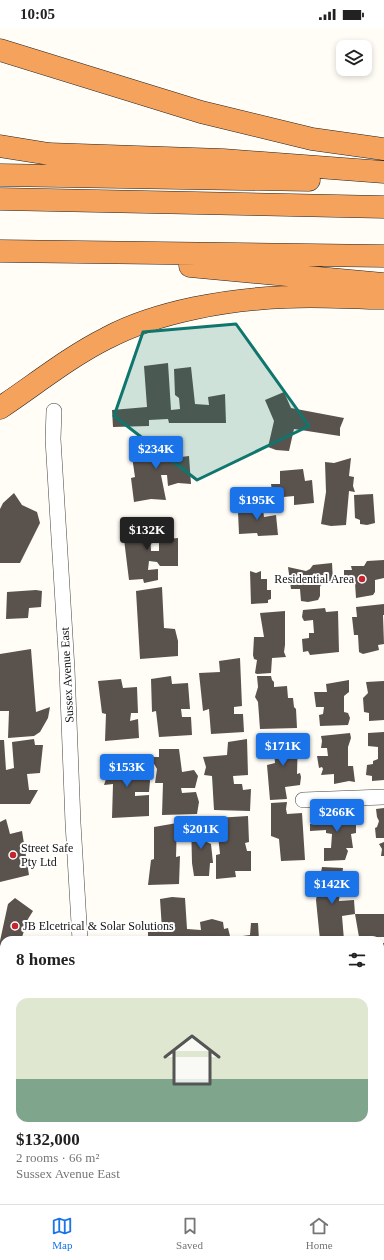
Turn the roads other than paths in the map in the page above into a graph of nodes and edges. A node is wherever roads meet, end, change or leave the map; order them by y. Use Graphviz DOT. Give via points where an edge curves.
graph roads {
  1 [pos="0,50"];
  2 [pos="0,146"];
  3 [pos="384,149"];
  4 [pos="49,154"];
  5 [pos="0,158"];
  6 [pos="384,172"];
  7 [pos="0,175"];
  8 [pos="384,181"];
  9 [pos="0,199"];
  10 [pos="384,207"];
  11 [pos="0,251"];
  12 [pos="24,251"];
  13 [pos="384,256"];
  14 [pos="384,284"];
  15 [pos="384,298"];
  16 [pos="0,408"];
  17 [pos="54,411"];
  18 [pos="384,797"];
  19 [pos="302,800"];
  20 [pos="80,936"];
  1 -- 3 [label="highway" via="201,112 312,139"];
  2 -- 4 [label="highway"];
  4 -- 5 [label="highway"];
  4 -- 6 [label="highway" via="223,160"];
  7 -- 8 [label="highway"];
  9 -- 10 [label="highway"];
  11 -- 12 [label="highway"];
  12 -- 13 [label="highway"];
  12 -- 14 [label="highway"];
  15 -- 16 [label="highway" via="287,297 232,301 167,315 108,337"];
  17 -- 20 [label="street, Sussex Avenue East" via="53,439 67,661"];
  18 -- 19 [label="street"];
}
